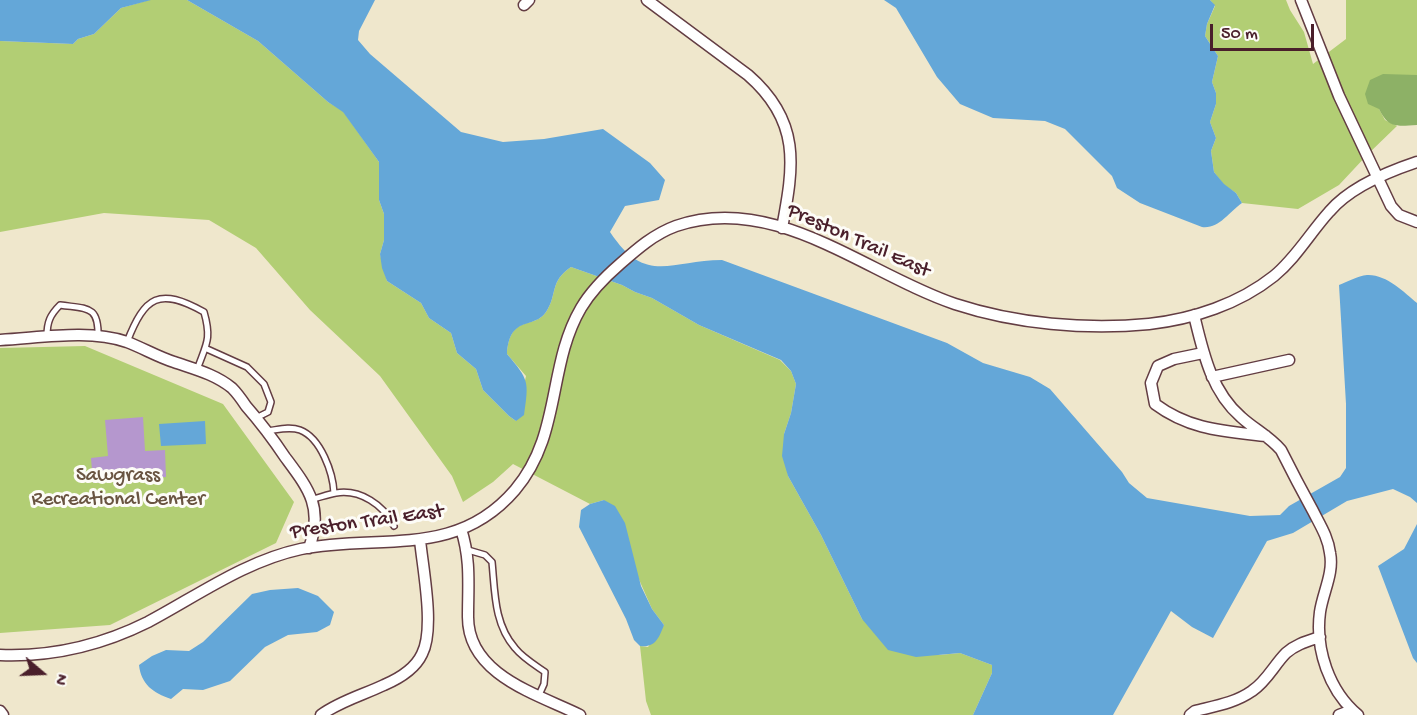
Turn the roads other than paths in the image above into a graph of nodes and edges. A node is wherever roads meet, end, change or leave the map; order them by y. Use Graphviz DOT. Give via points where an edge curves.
graph roads {
  1 [pos="647,0"];
  2 [pos="1301,0"];
  3 [pos="1417,162"];
  4 [pos="1378,178"];
  5 [pos="1417,222"];
  6 [pos="783,228"];
  7 [pos="1194,315"];
  8 [pos="99,337"];
  9 [pos="47,338"];
  10 [pos="0,340"];
  11 [pos="127,342"];
  12 [pos="207,349"];
  13 [pos="1203,353"];
  14 [pos="1289,360"];
  15 [pos="197,370"];
  16 [pos="1212,377"];
  17 [pos="256,418"];
  18 [pos="267,431"];
  19 [pos="1268,436"];
  20 [pos="334,493"];
  21 [pos="313,499"];
  22 [pos="394,526"];
  23 [pos="461,530"];
  24 [pos="420,540"];
  25 [pos="309,548"];
  26 [pos="468,550"];
  27 [pos="1320,637"];
  28 [pos="0,655"];
  29 [pos="539,695"];
  30 [pos="0,711"];
  31 [pos="1355,712"];
  32 [pos="3,715"];
  33 [pos="321,715"];
  34 [pos="580,715"];
  35 [pos="1190,715"];
  36 [pos="1339,715"];
  1 -- 6 [label="street" via="748,75 782,116 791,158"];
  2 -- 4 [label="street" via="1339,96"];
  3 -- 4 [label="street, Preston Trail East"];
  4 -- 5 [label="street" via="1391,206 1399,215"];
  4 -- 7 [label="street, Preston Trail East" via="1337,204 1292,260 1267,281 1240,298"];
  6 -- 7 [label="street, Preston Trail East" via="926,293 996,315 1033,322 1127,326"];
  6 -- 23 [label="street, Preston Trail East" via="733,218 676,226 628,256 598,283 582,306 565,345 536,458 502,503"];
  7 -- 13 [label="street"];
  8 -- 9 [label="street"];
  8 -- 9 [label="lane" via="95,313 60,305 50,315"];
  8 -- 11 [label="street"];
  9 -- 10 [label="street"];
  11 -- 12 [label="lane" via="148,303 164,297 186,302 204,312 209,330"];
  11 -- 15 [label="street"];
  12 -- 15 [label="lane"];
  12 -- 17 [label="lane" via="247,367 264,384 271,402 268,412"];
  13 -- 16 [label="street"];
  13 -- 19 [label="street" via="1158,366 1151,383 1155,404 1172,416 1204,428"];
  14 -- 16 [label="street"];
  15 -- 17 [label="street" via="233,389"];
  16 -- 19 [label="street" via="1239,416"];
  17 -- 18 [label="street"];
  18 -- 20 [label="lane" via="301,430 312,440 329,462"];
  18 -- 21 [label="street"];
  19 -- 27 [label="street" via="1281,450 1328,540 1331,567 1320,612"];
  20 -- 21 [label="lane"];
  20 -- 22 [label="lane" via="366,498 380,507"];
  21 -- 25 [label="street" via="316,519"];
  23 -- 24 [label="street, Preston Trail East"];
  23 -- 26 [label="street"];
  24 -- 25 [label="street, Preston Trail East"];
  24 -- 33 [label="street" via="428,624 422,654 410,670 387,684"];
  25 -- 28 [label="street, Preston Trail East" via="235,573 118,634 51,653"];
  26 -- 29 [label="street" via="468,619 475,647 489,666"];
  26 -- 29 [label="lane" via="485,555 492,562 502,629 516,649 545,672"];
  27 -- 31 [label="street" via="1329,674 1340,697"];
  27 -- 35 [label="street" via="1286,653 1254,690"];
  29 -- 34 [label="street"];
  30 -- 32 [label="street"];
  31 -- 36 [label="street"];
}
